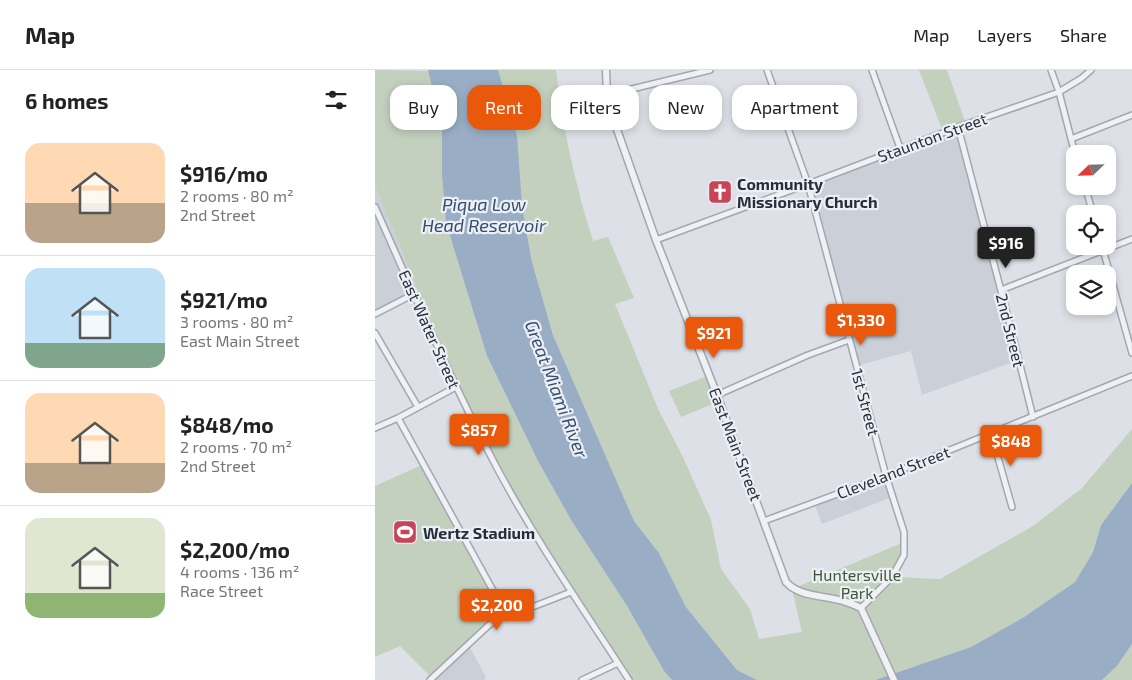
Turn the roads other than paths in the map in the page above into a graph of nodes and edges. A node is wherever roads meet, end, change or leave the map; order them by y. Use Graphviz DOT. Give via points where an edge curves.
graph roads {
  1 [pos="606,70"];
  2 [pos="710,70"];
  3 [pos="767,70"];
  4 [pos="872,70"];
  5 [pos="1051,70"];
  6 [pos="1091,70"];
  7 [pos="607,85"];
  8 [pos="639,87"];
  9 [pos="1059,92"];
  10 [pos="1132,115"];
  11 [pos="958,127"];
  12 [pos="617,130"];
  13 [pos="1071,139"];
  14 [pos="1073,145"];
  15 [pos="900,148"];
  16 [pos="808,184"];
  17 [pos="375,207"];
  18 [pos="1132,239"];
  19 [pos="656,240"];
  20 [pos="1116,244"];
  21 [pos="1086,255"];
  22 [pos="1105,255"];
  23 [pos="1001,290"];
  24 [pos="414,294"];
  25 [pos="375,314"];
  26 [pos="375,333"];
  27 [pos="849,340"];
  28 [pos="1132,353"];
  29 [pos="1132,376"];
  30 [pos="456,387"];
  31 [pos="717,395"];
  32 [pos="418,407"];
  33 [pos="1033,417"];
  34 [pos="398,418"];
  35 [pos="375,428"];
  36 [pos="991,433"];
  37 [pos="886,476"];
  38 [pos="1012,507"];
  39 [pos="765,521"];
  40 [pos="571,592"];
  41 [pos="861,608"];
  42 [pos="506,614"];
  43 [pos="618,662"];
  44 [pos="430,680"];
  45 [pos="582,680"];
  46 [pos="629,680"];
  47 [pos="894,680"];
  1 -- 7 [label="street, East Main Street"];
  2 -- 8 [label="street"];
  3 -- 16 [label="street, 1st Street"];
  4 -- 15 [label="street"];
  5 -- 9 [label="street"];
  6 -- 9 [label="street, Staunton Street"];
  9 -- 11 [label="street, Staunton Street"];
  9 -- 13 [label="street"];
  10 -- 13 [label="street"];
  11 -- 15 [label="street, Staunton Street"];
  11 -- 23 [label="street, 2nd Street"];
  12 -- 19 [label="street, East Main Street"];
  13 -- 14 [label="street"];
  15 -- 16 [label="street, Staunton Street"];
  16 -- 19 [label="street, Staunton Street"];
  16 -- 27 [label="street, 1st Street"];
  17 -- 24 [label="street, East Water Street"];
  18 -- 20 [label="street"];
  19 -- 31 [label="street, East Main Street"];
  21 -- 23 [label="street"];
  22 -- 28 [label="street"];
  23 -- 33 [label="street, 2nd Street"];
  24 -- 25 [label="street"];
  24 -- 30 [label="street, East Water Street"];
  26 -- 32 [label="street"];
  27 -- 31 [label="street"];
  27 -- 37 [label="street, 1st Street"];
  29 -- 33 [label="street, Cleveland Street"];
  30 -- 32 [label="street"];
  30 -- 40 [label="street, East Water Street" via="497,469"];
  31 -- 39 [label="street, East Main Street"];
  32 -- 34 [label="street"];
  33 -- 36 [label="street, Cleveland Street"];
  34 -- 35 [label="street"];
  34 -- 42 [label="street"];
  36 -- 37 [label="street, Cleveland Street"];
  36 -- 38 [label="street"];
  37 -- 39 [label="street, Cleveland Street"];
  37 -- 41 [label="street, 1st Street" via="903,532 904,555 892,577"];
  39 -- 41 [label="street, East Main Street" via="786,582 792,589"];
  40 -- 42 [label="street" via="517,614"];
  40 -- 43 [label="street, East Water Street"];
  41 -- 47 [label="street"];
  42 -- 44 [label="street" via="489,625"];
  43 -- 45 [label="street"];
  43 -- 46 [label="street, East Water Street"];
}
